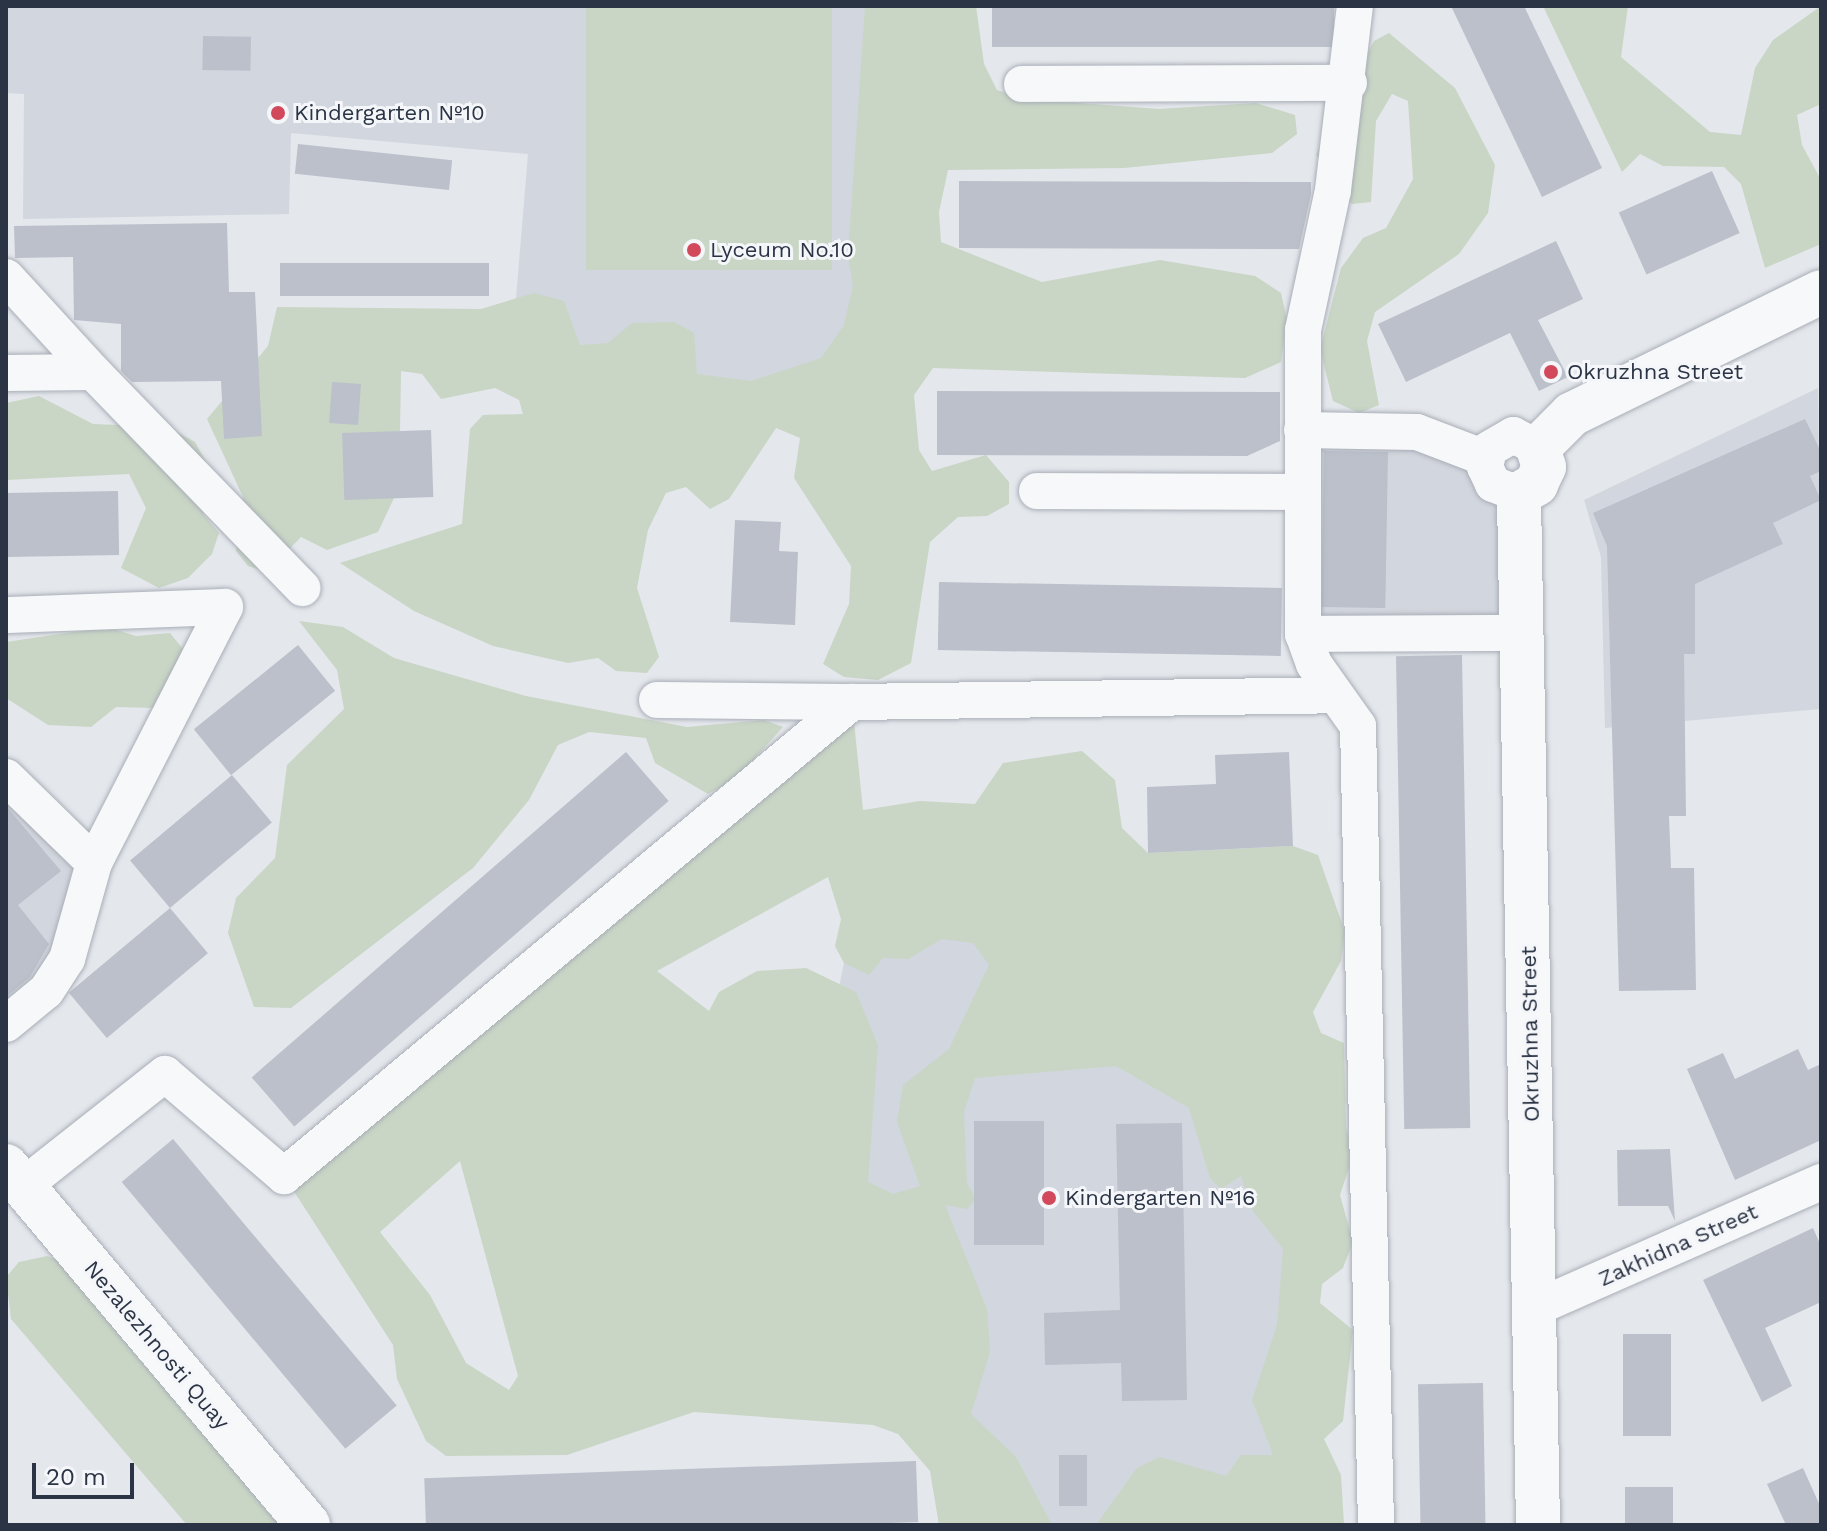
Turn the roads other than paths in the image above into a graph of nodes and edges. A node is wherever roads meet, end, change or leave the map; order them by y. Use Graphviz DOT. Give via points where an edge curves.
graph roads {
  1 [pos="1355,6"];
  2 [pos="1349,83"];
  3 [pos="1022,84"];
  4 [pos="6,277"];
  5 [pos="1821,292"];
  6 [pos="93,372"];
  7 [pos="6,373"];
  8 [pos="1302,430"];
  9 [pos="1538,448"];
  10 [pos="1485,458"];
  11 [pos="1037,491"];
  12 [pos="1302,492"];
  13 [pos="1519,494"];
  14 [pos="302,588"];
  15 [pos="6,615"];
  16 [pos="1523,633"];
  17 [pos="1303,634"];
  18 [pos="1334,695"];
  19 [pos="657,700"];
  20 [pos="852,702"];
  21 [pos="6,777"];
  22 [pos="94,863"];
  23 [pos="6,1024"];
  24 [pos="15,1176"];
  25 [pos="1821,1182"];
  26 [pos="1535,1308"];
  27 [pos="308,1525"];
  28 [pos="1376,1525"];
  29 [pos="1538,1525"];
  1 -- 2 [label="street"];
  2 -- 3 [label="street"];
  2 -- 8 [label="street" via="1303,330"];
  4 -- 6 [label="street"];
  5 -- 9 [label="street" via="1598,398"];
  6 -- 7 [label="street"];
  6 -- 14 [label="street"];
  8 -- 10 [label="street" via="1417,432"];
  8 -- 12 [label="street"];
  9 -- 10 [label="street" via="1523,437 1504,437"];
  9 -- 13 [label="street" via="1542,476"];
  10 -- 13 [label="street" via="1493,484"];
  11 -- 12 [label="street"];
  12 -- 17 [label="street"];
  13 -- 16 [label="street, Okruzhna Street"];
  15 -- 22 [label="street" via="225,607"];
  16 -- 17 [label="street"];
  16 -- 26 [label="street, Okruzhna Street"];
  17 -- 18 [label="street"];
  18 -- 20 [label="street"];
  18 -- 28 [label="street" via="1358,726"];
  19 -- 20 [label="street"];
  20 -- 24 [label="street" via="284,1176 165,1074"];
  21 -- 22 [label="street"];
  22 -- 23 [label="street" via="67,959 46,991"];
  24 -- 27 [label="street, Nezalezhnosti Quay"];
  25 -- 26 [label="street, Zakhidna Street"];
  26 -- 29 [label="street, Okruzhna Street"];
}
